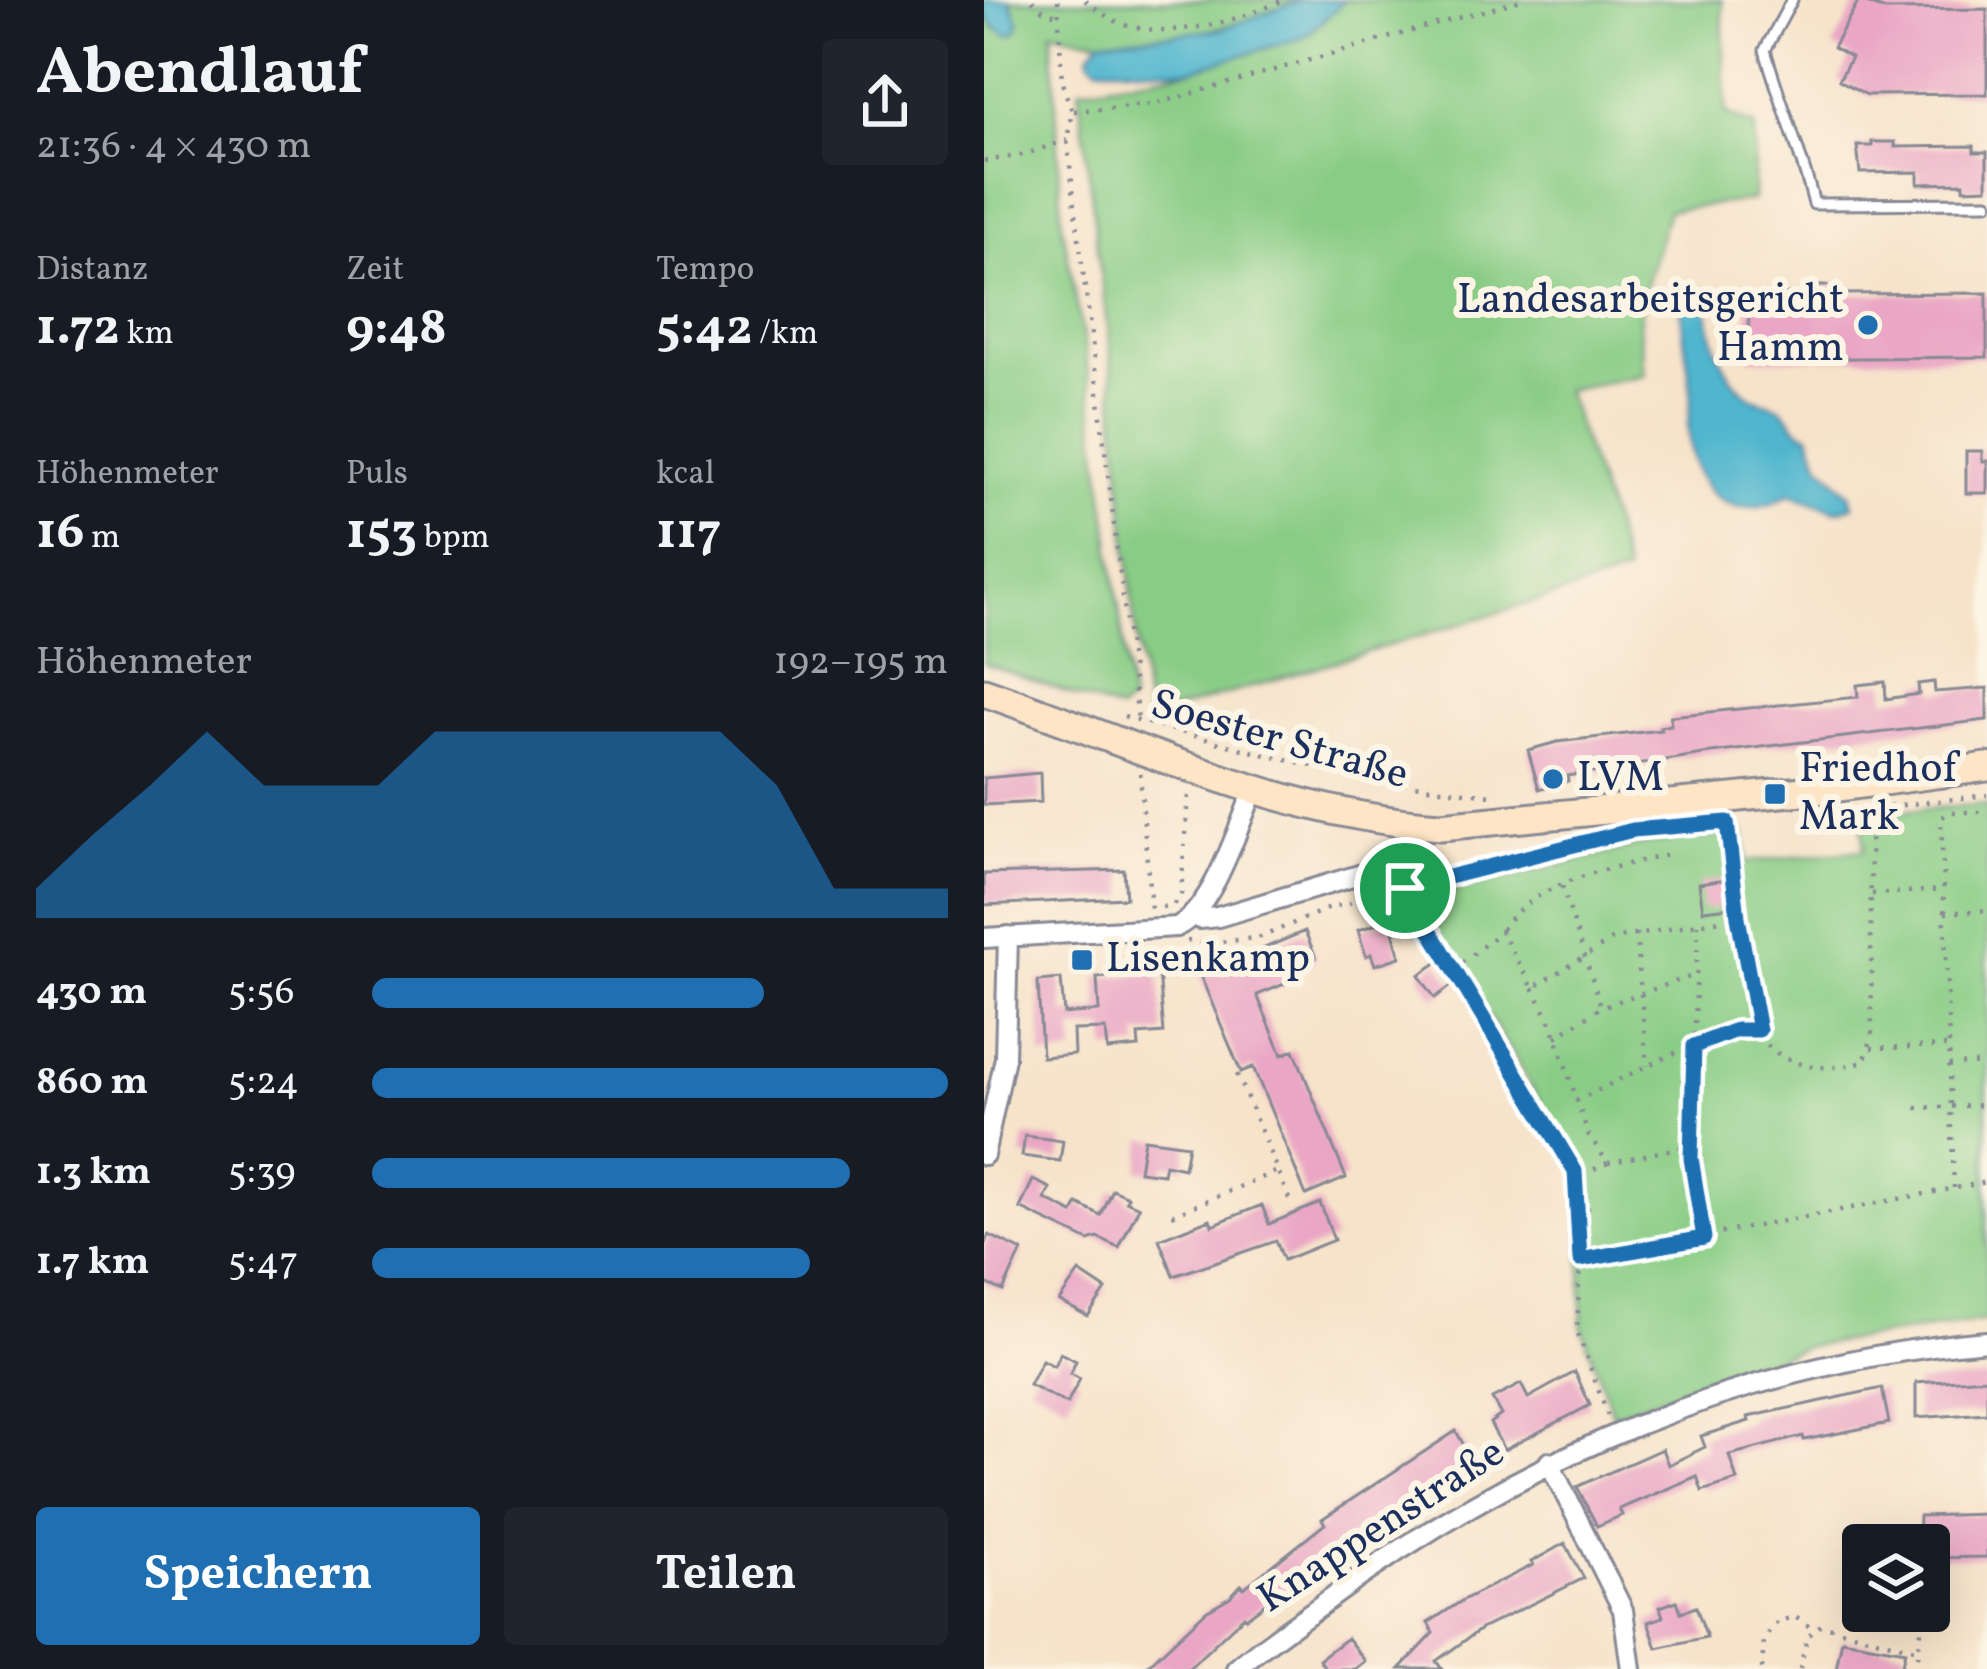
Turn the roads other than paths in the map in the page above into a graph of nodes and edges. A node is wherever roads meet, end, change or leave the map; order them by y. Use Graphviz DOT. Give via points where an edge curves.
graph roads {
  1 [pos="1792,0"];
  2 [pos="1987,203"];
  3 [pos="984,692"];
  4 [pos="1987,767"];
  5 [pos="1255,787"];
  6 [pos="1386,867"];
  7 [pos="1195,915"];
  8 [pos="1008,936"];
  9 [pos="984,938"];
  10 [pos="984,1156"];
  11 [pos="1987,1341"];
  12 [pos="1550,1462"];
  13 [pos="1236,1669"];
  14 [pos="1631,1669"];
  1 -- 2 [label="lane" via="1765,50 1814,204"];
  3 -- 5 [label="main road, Soester Straße" via="1139,758 1196,766"];
  4 -- 5 [label="main road, Soester Straße" via="1441,826 1355,815"];
  5 -- 7 [label="street"];
  6 -- 7 [label="street" via="1218,917"];
  7 -- 8 [label="street" via="1176,927"];
  8 -- 9 [label="street"];
  8 -- 10 [label="street" via="1005,1058"];
  11 -- 12 [label="street, Knappenstraße" via="1812,1368 1708,1398"];
  12 -- 13 [label="street, Knappenstraße" via="1414,1539"];
  12 -- 14 [label="street" via="1623,1610"];
}
